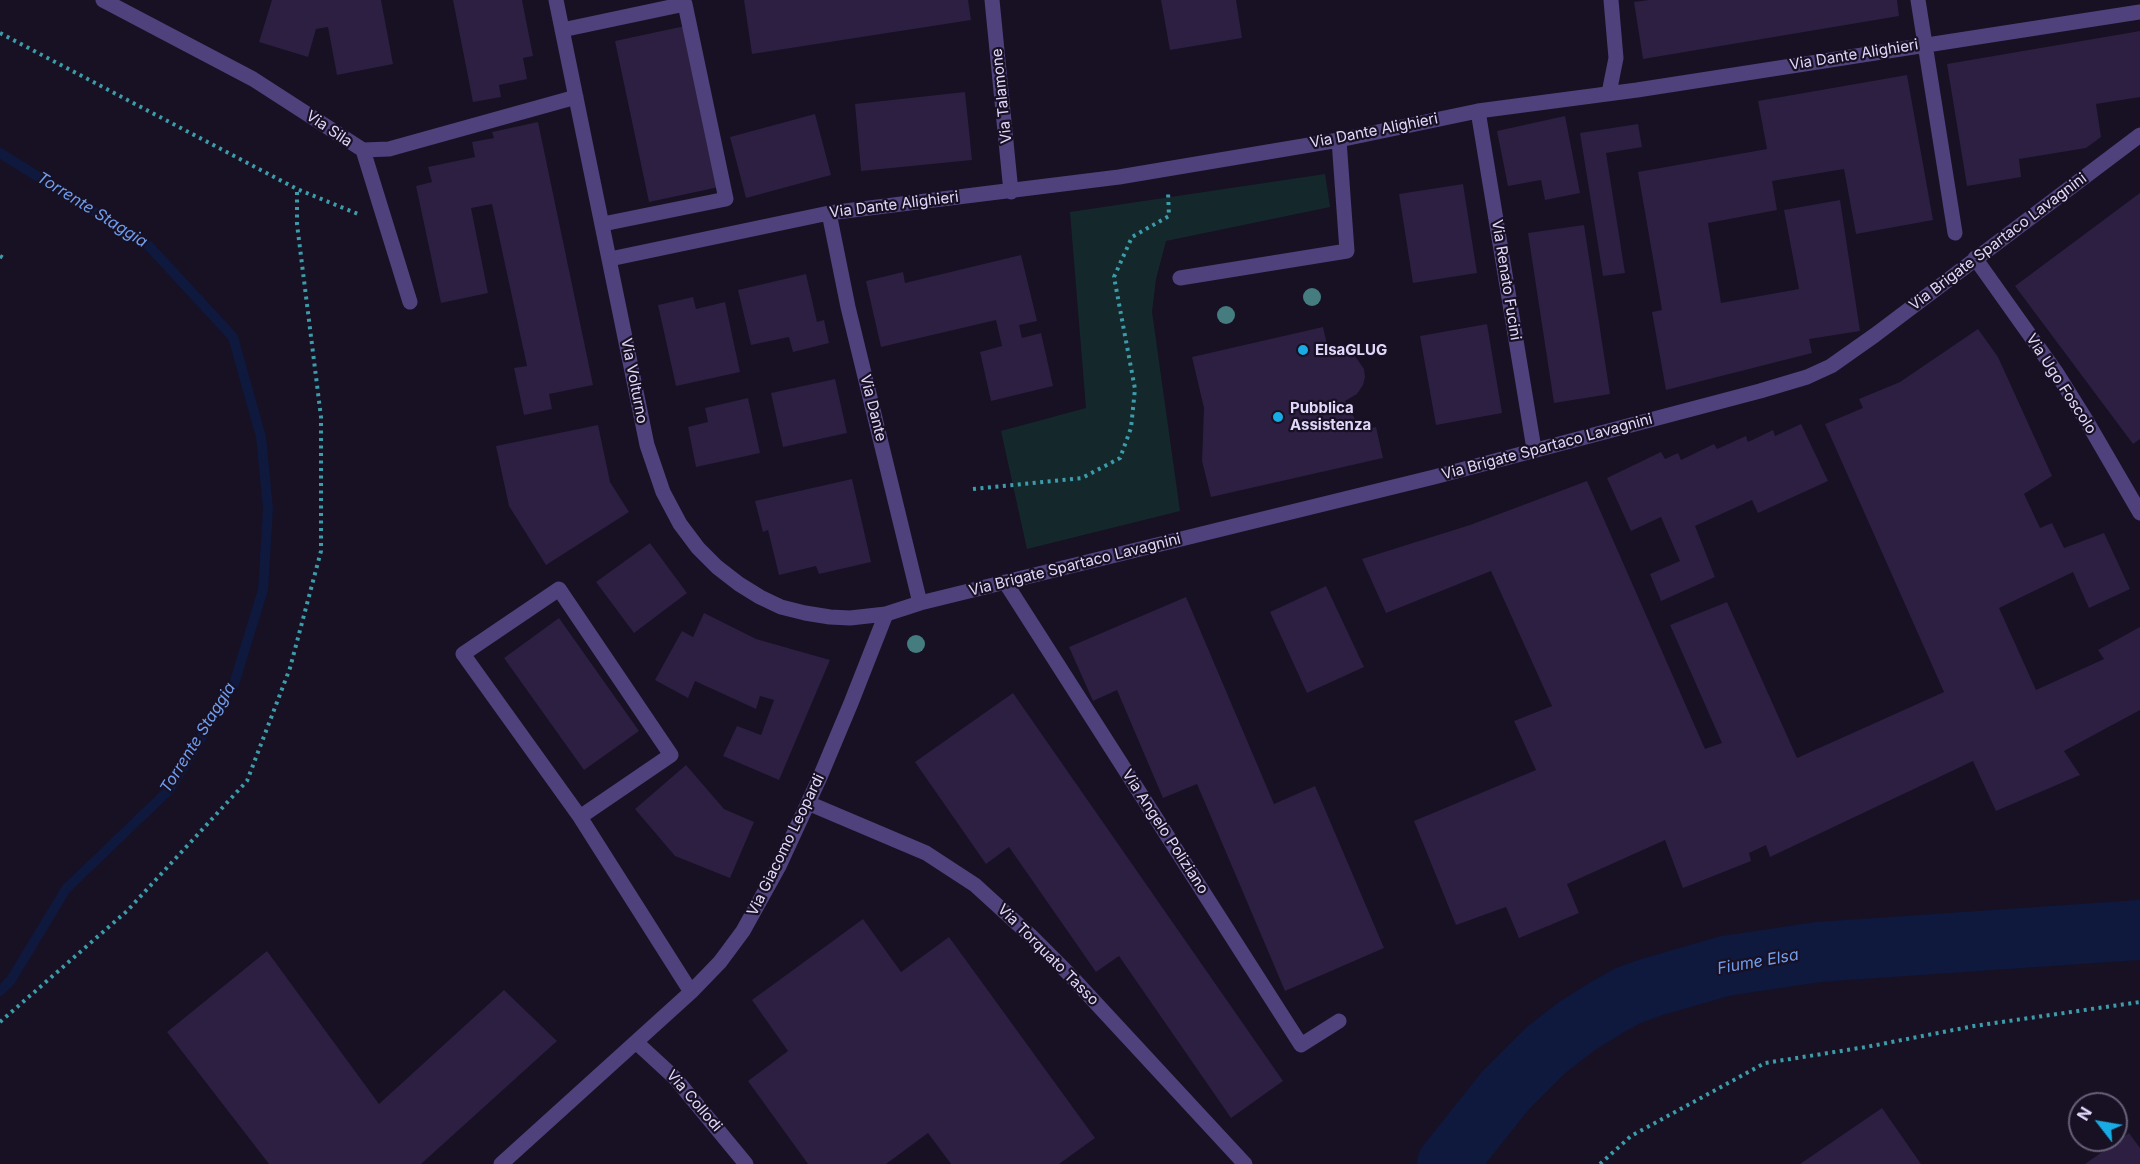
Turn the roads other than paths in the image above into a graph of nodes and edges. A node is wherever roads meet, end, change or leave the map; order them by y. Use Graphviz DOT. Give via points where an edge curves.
graph roads {
  1 [pos="103,0"];
  2 [pos="556,0"];
  3 [pos="992,0"];
  4 [pos="1611,0"];
  5 [pos="1918,0"];
  6 [pos="2140,12"];
  7 [pos="562,30"];
  8 [pos="1925,44"];
  9 [pos="1609,93"];
  10 [pos="576,97"];
  11 [pos="1478,111"];
  12 [pos="2140,135"];
  13 [pos="1339,140"];
  14 [pos="363,150"];
  15 [pos="1011,192"];
  16 [pos="829,213"];
  17 [pos="603,224"];
  18 [pos="1955,233"];
  19 [pos="1976,258"];
  20 [pos="610,259"];
  21 [pos="1180,278"];
  22 [pos="410,302"];
  23 [pos="1534,449"];
  24 [pos="2140,513"];
  25 [pos="1005,582"];
  26 [pos="920,603"];
  27 [pos="885,614"];
  28 [pos="808,803"];
  29 [pos="580,817"];
  30 [pos="691,992"];
  31 [pos="1339,1021"];
  32 [pos="637,1043"];
  33 [pos="501,1164"];
  34 [pos="746,1164"];
  35 [pos="1245,1164"];
  1 -- 14 [label="street, Via Sila" via="253,79"];
  2 -- 7 [label="street, Via Volturno"];
  3 -- 15 [label="street, Via Talamone"];
  4 -- 9 [label="street" via="1616,58"];
  5 -- 8 [label="street"];
  6 -- 8 [label="street, Via Dante Alighieri"];
  7 -- 10 [label="street, Via Volturno"];
  7 -- 17 [label="street" via="686,4 726,199"];
  8 -- 9 [label="street, Via Dante Alighieri"];
  8 -- 18 [label="street"];
  9 -- 11 [label="street, Via Dante Alighieri"];
  10 -- 14 [label="street, Via Sila" via="389,149"];
  10 -- 17 [label="street, Via Volturno"];
  11 -- 13 [label="street, Via Dante Alighieri"];
  11 -- 23 [label="street, Via Renato Fucini"];
  12 -- 19 [label="street, Via Brigate Spartaco Lavagnini"];
  13 -- 15 [label="street, Via Dante Alighieri"];
  13 -- 21 [label="street" via="1347,251"];
  14 -- 22 [label="street"];
  15 -- 16 [label="street, Via Dante Alighieri"];
  16 -- 20 [label="street, Via Dante Alighieri"];
  16 -- 26 [label="street, Via Dante"];
  17 -- 20 [label="street, Via Volturno"];
  19 -- 23 [label="street, Via Brigate Spartaco Lavagnini" via="1855,350 1814,374"];
  19 -- 24 [label="street, Via Ugo Foscolo" via="2060,379"];
  20 -- 27 [label="street, Via Volturno" via="651,459 668,504 689,537 707,559 739,584 781,607 830,617"];
  23 -- 25 [label="street, Via Brigate Spartaco Lavagnini"];
  25 -- 26 [label="street, Via Brigate Spartaco Lavagnini"];
  25 -- 31 [label="street, Via Angelo Poliziano" via="1301,1045"];
  26 -- 27 [label="street, Via Brigate Spartaco Lavagnini"];
  27 -- 28 [label="street, Via Giacomo Leopardi"];
  28 -- 30 [label="street, Via Giacomo Leopardi" via="743,931"];
  28 -- 35 [label="street, Via Torquato Tasso" via="926,853 975,885 1068,973"];
  29 -- 29 [label="street" via="463,654 560,589 671,755"];
  29 -- 30 [label="street"];
  30 -- 32 [label="street, Via Giacomo Leopardi"];
  32 -- 33 [label="street, Via Giacomo Leopardi"];
  32 -- 34 [label="street, Via Collodi" via="675,1078"];
}
